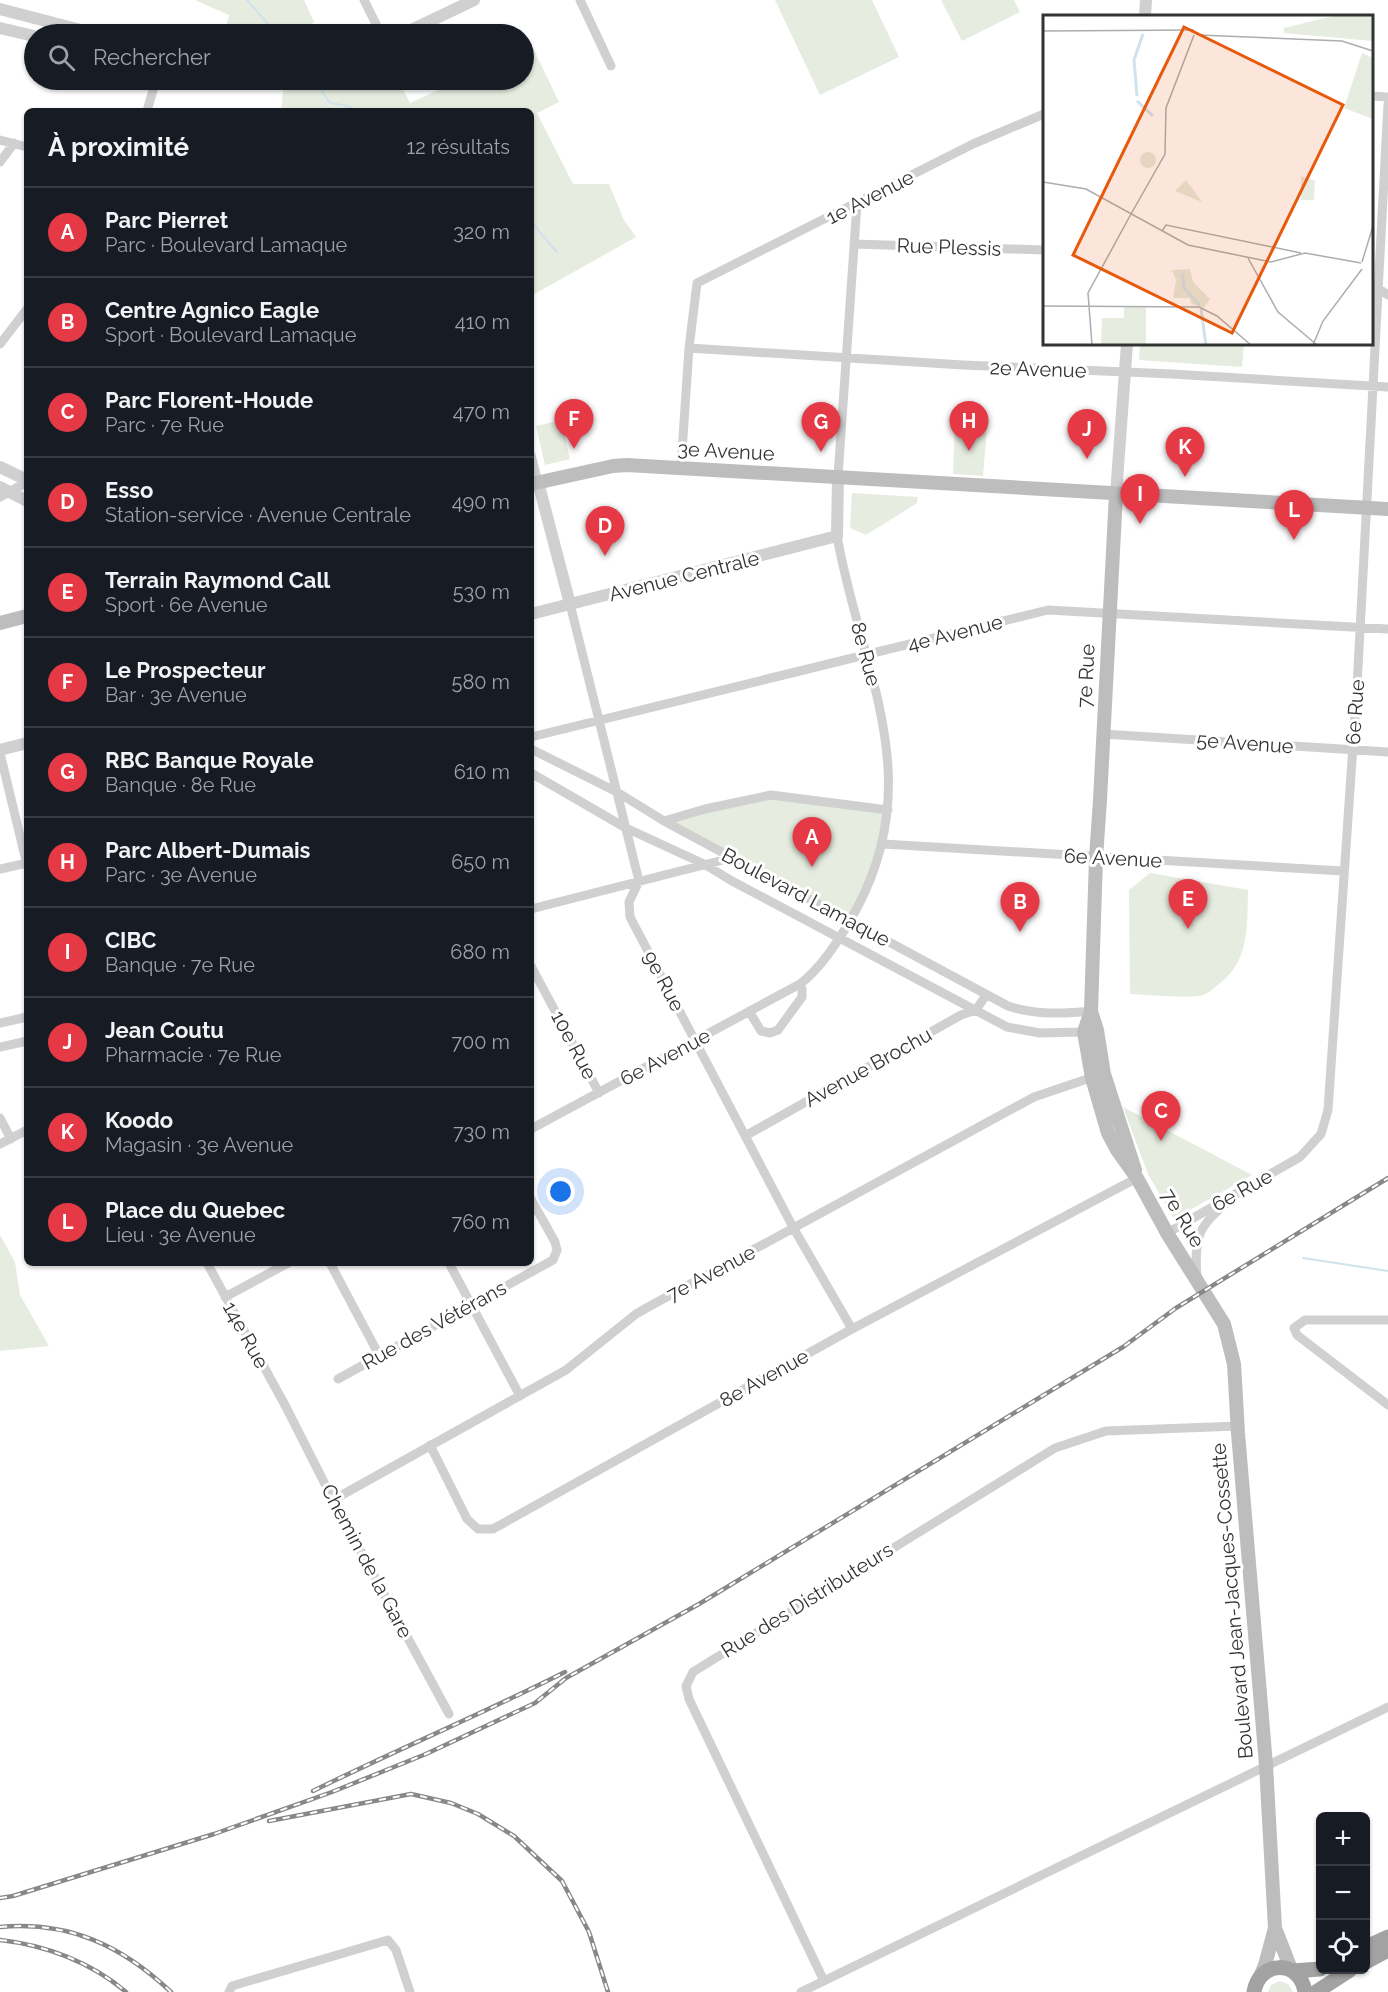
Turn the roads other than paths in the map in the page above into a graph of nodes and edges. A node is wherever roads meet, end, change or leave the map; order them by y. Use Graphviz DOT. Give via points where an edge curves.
graph roads {
  1 [pos="364,0"];
  2 [pos="474,0"];
  3 [pos="580,0"];
  4 [pos="1146,0"];
  5 [pos="0,9"];
  6 [pos="1145,15"];
  7 [pos="58,24"];
  8 [pos="376,24"];
  9 [pos="424,24"];
  10 [pos="0,28"];
  11 [pos="24,34"];
  12 [pos="611,66"];
  13 [pos="153,90"];
  14 [pos="1373,96"];
  15 [pos="1388,97"];
  16 [pos="1388,104"];
  17 [pos="148,108"];
  18 [pos="1043,114"];
  19 [pos="0,140"];
  20 [pos="14,143"];
  21 [pos="24,146"];
  22 [pos="0,162"];
  23 [pos="857,204"];
  24 [pos="854,244"];
  25 [pos="1043,250"];
  26 [pos="1374,285"];
  27 [pos="1388,295"];
  28 [pos="24,313"];
  29 [pos="0,344"];
  30 [pos="1127,345"];
  31 [pos="689,348"];
  32 [pos="846,357"];
  33 [pos="1125,372"];
  34 [pos="1374,387"];
  35 [pos="1388,387"];
  36 [pos="0,467"];
  37 [pos="681,467"];
  38 [pos="838,476"];
  39 [pos="24,479"];
  40 [pos="24,482"];
  41 [pos="535,483"];
  42 [pos="3,492"];
  43 [pos="1116,494"];
  44 [pos="24,500"];
  45 [pos="1366,508"];
  46 [pos="1388,509"];
  47 [pos="837,536"];
  48 [pos="570,604"];
  49 [pos="534,613"];
  50 [pos="1109,613"];
  51 [pos="24,617"];
  52 [pos="0,623"];
  53 [pos="1360,628"];
  54 [pos="1388,629"];
  55 [pos="867,655"];
  56 [pos="598,720"];
  57 [pos="1103,734"];
  58 [pos="534,736"];
  59 [pos="24,744"];
  60 [pos="534,750"];
  61 [pos="1352,750"];
  62 [pos="0,752"];
  63 [pos="1388,752"];
  64 [pos="534,775"];
  65 [pos="617,792"];
  66 [pos="888,810"];
  67 [pos="664,821"];
  68 [pos="626,828"];
  69 [pos="883,844"];
  70 [pos="24,852"];
  71 [pos="731,858"];
  72 [pos="1096,858"];
  73 [pos="704,864"];
  74 [pos="24,865"];
  75 [pos="0,869"];
  76 [pos="1343,871"];
  77 [pos="639,881"];
  78 [pos="534,908"];
  79 [pos="851,920"];
  80 [pos="839,938"];
  81 [pos="534,972"];
  82 [pos="800,984"];
  83 [pos="986,995"];
  84 [pos="976,1010"];
  85 [pos="749,1011"];
  86 [pos="1091,1011"];
  87 [pos="24,1018"];
  88 [pos="0,1023"];
  89 [pos="1084,1032"];
  90 [pos="695,1041"];
  91 [pos="24,1042"];
  92 [pos="0,1047"];
  93 [pos="1098,1076"];
  94 [pos="599,1093"];
  95 [pos="0,1118"];
  96 [pos="534,1127"];
  97 [pos="24,1132"];
  98 [pos="745,1136"];
  99 [pos="11,1139"];
  100 [pos="0,1144"];
  101 [pos="1137,1178"];
  102 [pos="1239,1192"];
  103 [pos="534,1204"];
  104 [pos="794,1229"];
  105 [pos="1167,1233"];
  106 [pos="209,1266"];
  107 [pos="282,1266"];
  108 [pos="332,1266"];
  109 [pos="450,1266"];
  110 [pos="1197,1279"];
  111 [pos="225,1297"];
  112 [pos="472,1305"];
  113 [pos="1388,1320"];
  114 [pos="852,1329"];
  115 [pos="379,1355"];
  116 [pos="338,1379"];
  117 [pos="520,1395"];
  118 [pos="1388,1405"];
  119 [pos="286,1407"];
  120 [pos="1238,1426"];
  121 [pos="430,1445"];
  122 [pos="333,1500"];
  123 [pos="1388,1707"];
  124 [pos="449,1714"];
  125 [pos="1266,1765"];
  126 [pos="1275,1928"];
  127 [pos="1388,1937"];
  128 [pos="1370,1945"];
  129 [pos="1388,1950"];
  130 [pos="1370,1959"];
  131 [pos="1316,1969"];
  132 [pos="1292,1970"];
  133 [pos="1344,1974"];
  134 [pos="824,1981"];
  135 [pos="1255,1987"];
  136 [pos="229,1992"];
  137 [pos="410,1992"];
  138 [pos="801,1992"];
  139 [pos="1305,1992"];
  140 [pos="1316,1992"];
  1 -- 8 [label="street"];
  2 -- 9 [label="street"];
  3 -- 12 [label="street"];
  4 -- 6 [label="street"];
  5 -- 7 [label="street"];
  10 -- 11 [label="street"];
  13 -- 17 [label="street"];
  14 -- 15 [label="street"];
  16 -- 26 [label="street, 6e Rue"];
  18 -- 23 [label="street, 1e Avenue" via="973,144"];
  19 -- 20 [label="street"];
  20 -- 21 [label="street"];
  20 -- 22 [label="street"];
  23 -- 24 [label="street, 8e Rue"];
  23 -- 31 [label="street, 1e Avenue" via="697,283"];
  24 -- 25 [label="street, Rue Plessis"];
  24 -- 32 [label="street, 8e Rue"];
  26 -- 27 [label="street"];
  26 -- 34 [label="street, 6e Rue"];
  28 -- 29 [label="street"];
  30 -- 33 [label="street, 7e Rue"];
  31 -- 32 [label="street, 2e Avenue"];
  31 -- 37 [label="street"];
  32 -- 33 [label="street, 2e Avenue"];
  32 -- 38 [label="street, 8e Rue"];
  33 -- 34 [label="street, 2e Avenue"];
  33 -- 43 [label="street, 7e Rue"];
  34 -- 35 [label="street, 2e Avenue"];
  34 -- 45 [label="street, 6e Rue"];
  36 -- 39 [label="street"];
  37 -- 38 [label="main road, 3e Avenue"];
  37 -- 41 [label="main road, 3e Avenue" via="613,466"];
  38 -- 43 [label="main road, 3e Avenue"];
  38 -- 47 [label="street, 8e Rue"];
  40 -- 42 [label="street"];
  41 -- 48 [label="street"];
  42 -- 44 [label="street"];
  43 -- 45 [label="main road, 3e Avenue"];
  43 -- 50 [label="main road, 7e Rue"];
  45 -- 46 [label="main road, 3e Avenue"];
  45 -- 53 [label="street, 6e Rue"];
  47 -- 48 [label="street, Avenue Centrale"];
  47 -- 55 [label="street, 8e Rue"];
  48 -- 49 [label="street, Avenue Centrale"];
  48 -- 56 [label="street"];
  50 -- 53 [label="street, 4e Avenue"];
  50 -- 55 [label="street, 4e Avenue" via="1048,610"];
  50 -- 57 [label="main road, 7e Rue"];
  51 -- 52 [label="main road"];
  53 -- 54 [label="street, 4e Avenue"];
  53 -- 61 [label="street, 6e Rue"];
  55 -- 56 [label="street, 4e Avenue"];
  55 -- 66 [label="street, 8e Rue" via="886,737"];
  56 -- 58 [label="street, 4e Avenue"];
  56 -- 65 [label="street"];
  57 -- 61 [label="street, 5e Avenue"];
  57 -- 72 [label="main road, 7e Rue"];
  59 -- 62 [label="street"];
  60 -- 65 [label="street, Boulevard Lamaque"];
  61 -- 63 [label="street, 5e Avenue"];
  61 -- 76 [label="street, 6e Rue"];
  62 -- 70 [label="street"];
  64 -- 68 [label="street, Boulevard Lamaque"];
  65 -- 67 [label="street, Boulevard Lamaque"];
  65 -- 68 [label="street"];
  66 -- 67 [label="street" via="771,795"];
  66 -- 69 [label="street, 8e Rue"];
  67 -- 71 [label="street, Boulevard Lamaque"];
  68 -- 73 [label="street, Boulevard Lamaque"];
  68 -- 77 [label="street"];
  69 -- 72 [label="street, 6e Avenue"];
  69 -- 79 [label="street, 8e Rue"];
  71 -- 73 [label="street"];
  71 -- 79 [label="street, Boulevard Lamaque"];
  72 -- 76 [label="street, 6e Avenue"];
  72 -- 86 [label="main road, 7e Rue"];
  73 -- 77 [label="street"];
  73 -- 80 [label="street, Boulevard Lamaque"];
  74 -- 75 [label="street"];
  76 -- 102 [label="street, 6e Rue" via="1328,1110 1321,1134 1300,1157"];
  77 -- 78 [label="street"];
  77 -- 90 [label="street, 9e Rue" via="629,902 630,917"];
  79 -- 80 [label="street, 8e Rue"];
  79 -- 83 [label="street, Boulevard Lamaque"];
  80 -- 82 [label="street, 8e Rue"];
  80 -- 84 [label="street, Boulevard Lamaque"];
  81 -- 94 [label="street, 10e Rue"];
  82 -- 85 [label="street, 6e Avenue"];
  82 -- 85 [label="street, 8e Rue" via="802,997 778,1030 761,1031"];
  83 -- 84 [label="street"];
  83 -- 86 [label="street, Boulevard Lamaque" via="1023,1011"];
  84 -- 89 [label="street, Boulevard Lamaque" via="1007,1027 1026,1032"];
  84 -- 98 [label="street, Avenue Brochu" via="960,1015"];
  85 -- 90 [label="street, 6e Avenue"];
  86 -- 89 [label="main road, 7e Rue"];
  86 -- 93 [label="main road, 7e Rue" via="1097,1029"];
  87 -- 88 [label="street"];
  89 -- 93 [label="main road, 7e Rue"];
  90 -- 94 [label="street, 6e Avenue"];
  90 -- 98 [label="street, 9e Rue"];
  91 -- 92 [label="street"];
  93 -- 101 [label="main road, 7e Rue" via="1108,1133"];
  93 -- 104 [label="street, 7e Avenue" via="1034,1097"];
  94 -- 96 [label="street, 6e Avenue"];
  95 -- 99 [label="street"];
  97 -- 99 [label="street"];
  98 -- 104 [label="street, 9e Rue"];
  99 -- 100 [label="street"];
  101 -- 105 [label="main road, 7e Rue"];
  101 -- 114 [label="street, 8e Avenue"];
  102 -- 105 [label="street, 6e Rue"];
  102 -- 110 [label="street" via="1204,1224 1198,1235"];
  103 -- 112 [label="street, Rue des Vétérans" via="555,1242 553,1260"];
  104 -- 114 [label="street, 9e Rue"];
  104 -- 117 [label="street, 7e Avenue" via="636,1314 566,1370"];
  105 -- 110 [label="main road, 7e Rue"];
  106 -- 111 [label="street, 14e Rue"];
  107 -- 111 [label="street"];
  108 -- 115 [label="street"];
  109 -- 112 [label="street"];
  110 -- 120 [label="main road, Boulevard Jean-Jacques-Cossette" via="1224,1324 1229,1340"];
  111 -- 119 [label="street, 14e Rue"];
  112 -- 115 [label="street, Rue des Vétérans"];
  112 -- 117 [label="street"];
  113 -- 118 [label="street" via="1305,1320 1294,1328 1297,1335"];
  114 -- 121 [label="street, 8e Avenue" via="493,1529 478,1529 467,1519"];
  115 -- 116 [label="street, Rue des Vétérans"];
  117 -- 121 [label="street, 7e Avenue"];
  119 -- 122 [label="street, Chemin de la Gare"];
  120 -- 125 [label="main road, Boulevard Jean-Jacques-Cossette"];
  120 -- 134 [label="street, Rue des Distributeurs" via="1106,1431 1055,1448 693,1672 686,1686 689,1699"];
  121 -- 122 [label="street, 7e Avenue"];
  122 -- 124 [label="street, Chemin de la Gare"];
  123 -- 125 [label="street"];
  125 -- 126 [label="main road, Boulevard Jean-Jacques-Cossette"];
  125 -- 134 [label="street"];
  126 -- 132 [label="main road, Boulevard Jean-Jacques-Cossette"];
  126 -- 135 [label="main road, Boulevard Jean-Jacques-Cossette"];
  127 -- 128 [label="highway"];
  129 -- 130 [label="highway"];
  131 -- 132 [label="highway"];
  132 -- 135 [label="highway" via="1272,1969"];
  132 -- 139 [label="highway" via="1303,1982"];
  133 -- 140 [label="highway"];
  134 -- 138 [label="street"];
  136 -- 137 [label="street" via="232,1986 388,1940 396,1950"];
}
